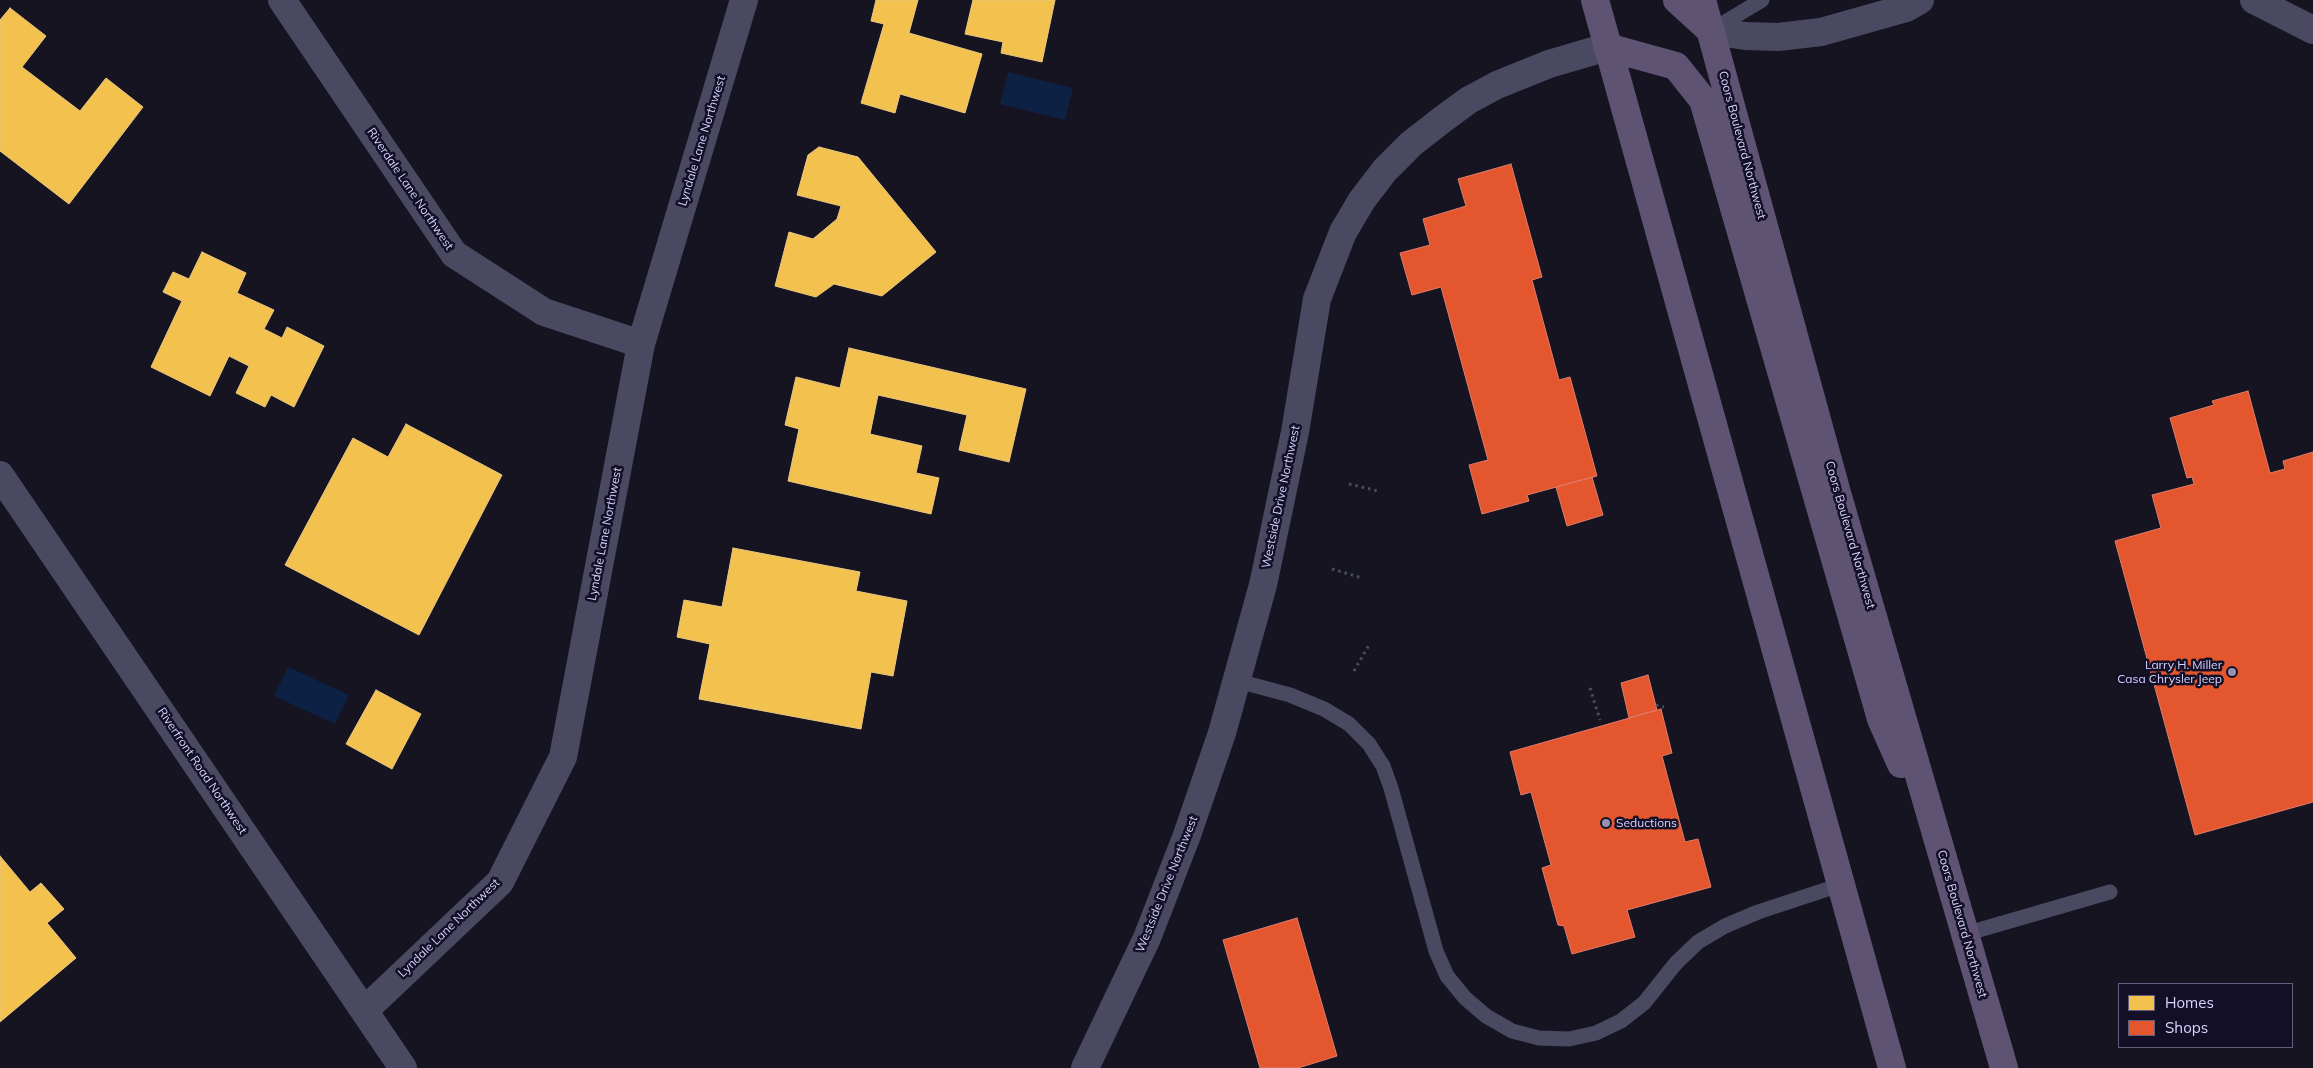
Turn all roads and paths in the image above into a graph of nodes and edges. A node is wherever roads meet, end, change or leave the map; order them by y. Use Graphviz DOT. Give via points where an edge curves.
graph roads {
  1 [pos="282,0"];
  2 [pos="744,0"];
  3 [pos="1595,0"];
  4 [pos="1677,0"];
  5 [pos="1702,0"];
  6 [pos="1762,0"];
  7 [pos="1920,0"];
  8 [pos="2254,0"];
  9 [pos="2313,30"];
  10 [pos="1711,31"];
  11 [pos="1607,47"];
  12 [pos="641,344"];
  13 [pos="0,476"];
  14 [pos="1349,484"];
  15 [pos="1378,490"];
  16 [pos="1332,569"];
  17 [pos="1362,578"];
  18 [pos="1369,645"];
  19 [pos="1354,671"];
  20 [pos="1238,681"];
  21 [pos="1590,688"];
  22 [pos="1656,705"];
  23 [pos="1664,707"];
  24 [pos="1600,720"];
  25 [pos="1942,855"];
  26 [pos="1840,885"];
  27 [pos="2110,892"];
  28 [pos="1965,934"];
  29 [pos="365,1010"];
  30 [pos="403,1068"];
  31 [pos="1086,1068"];
  32 [pos="1892,1068"];
  33 [pos="2004,1068"];
  1 -- 12 [label="street, Riverdale Lane Northwest" via="454,254 544,312"];
  2 -- 12 [label="street, Lyndale Lane Northwest"];
  3 -- 11 [label="main road"];
  4 -- 10 [label="main road"];
  5 -- 10 [label="main road, Coors Boulevard Northwest"];
  6 -- 10 [label="lane"];
  7 -- 10 [label="street" via="1906,8 1821,32 1778,37"];
  8 -- 9 [label="street"];
  10 -- 25 [label="main road, Coors Boulevard Northwest" via="1837,493"];
  11 -- 20 [label="street, Westside Drive Northwest" via="1525,73 1469,100 1411,144 1385,170 1352,216 1328,266 1317,299 1284,486"];
  11 -- 25 [label="main road" via="1676,66 1703,100 1881,719"];
  11 -- 26 [label="main road"];
  12 -- 29 [label="street, Lyndale Lane Northwest" via="562,757 500,882"];
  13 -- 29 [label="street, Riverfront Road Northwest"];
  14 -- 15 [label="path"];
  16 -- 17 [label="path"];
  18 -- 19 [label="path"];
  20 -- 26 [label="lane" via="1290,695 1324,709 1349,724 1369,744 1383,766 1436,951 1447,976 1486,1016 1512,1031 1538,1038 1569,1039 1596,1033 1621,1021 1644,1004 1676,963 1698,942 1758,912"];
  20 -- 31 [label="street, Westside Drive Northwest" via="1206,784 1164,895"];
  21 -- 24 [label="path"];
  22 -- 23 [label="path"];
  25 -- 28 [label="main road, Coors Boulevard Northwest"];
  26 -- 32 [label="main road"];
  27 -- 28 [label="lane"];
  28 -- 33 [label="main road, Coors Boulevard Northwest"];
  29 -- 30 [label="street, Riverfront Road Northwest"];
}
